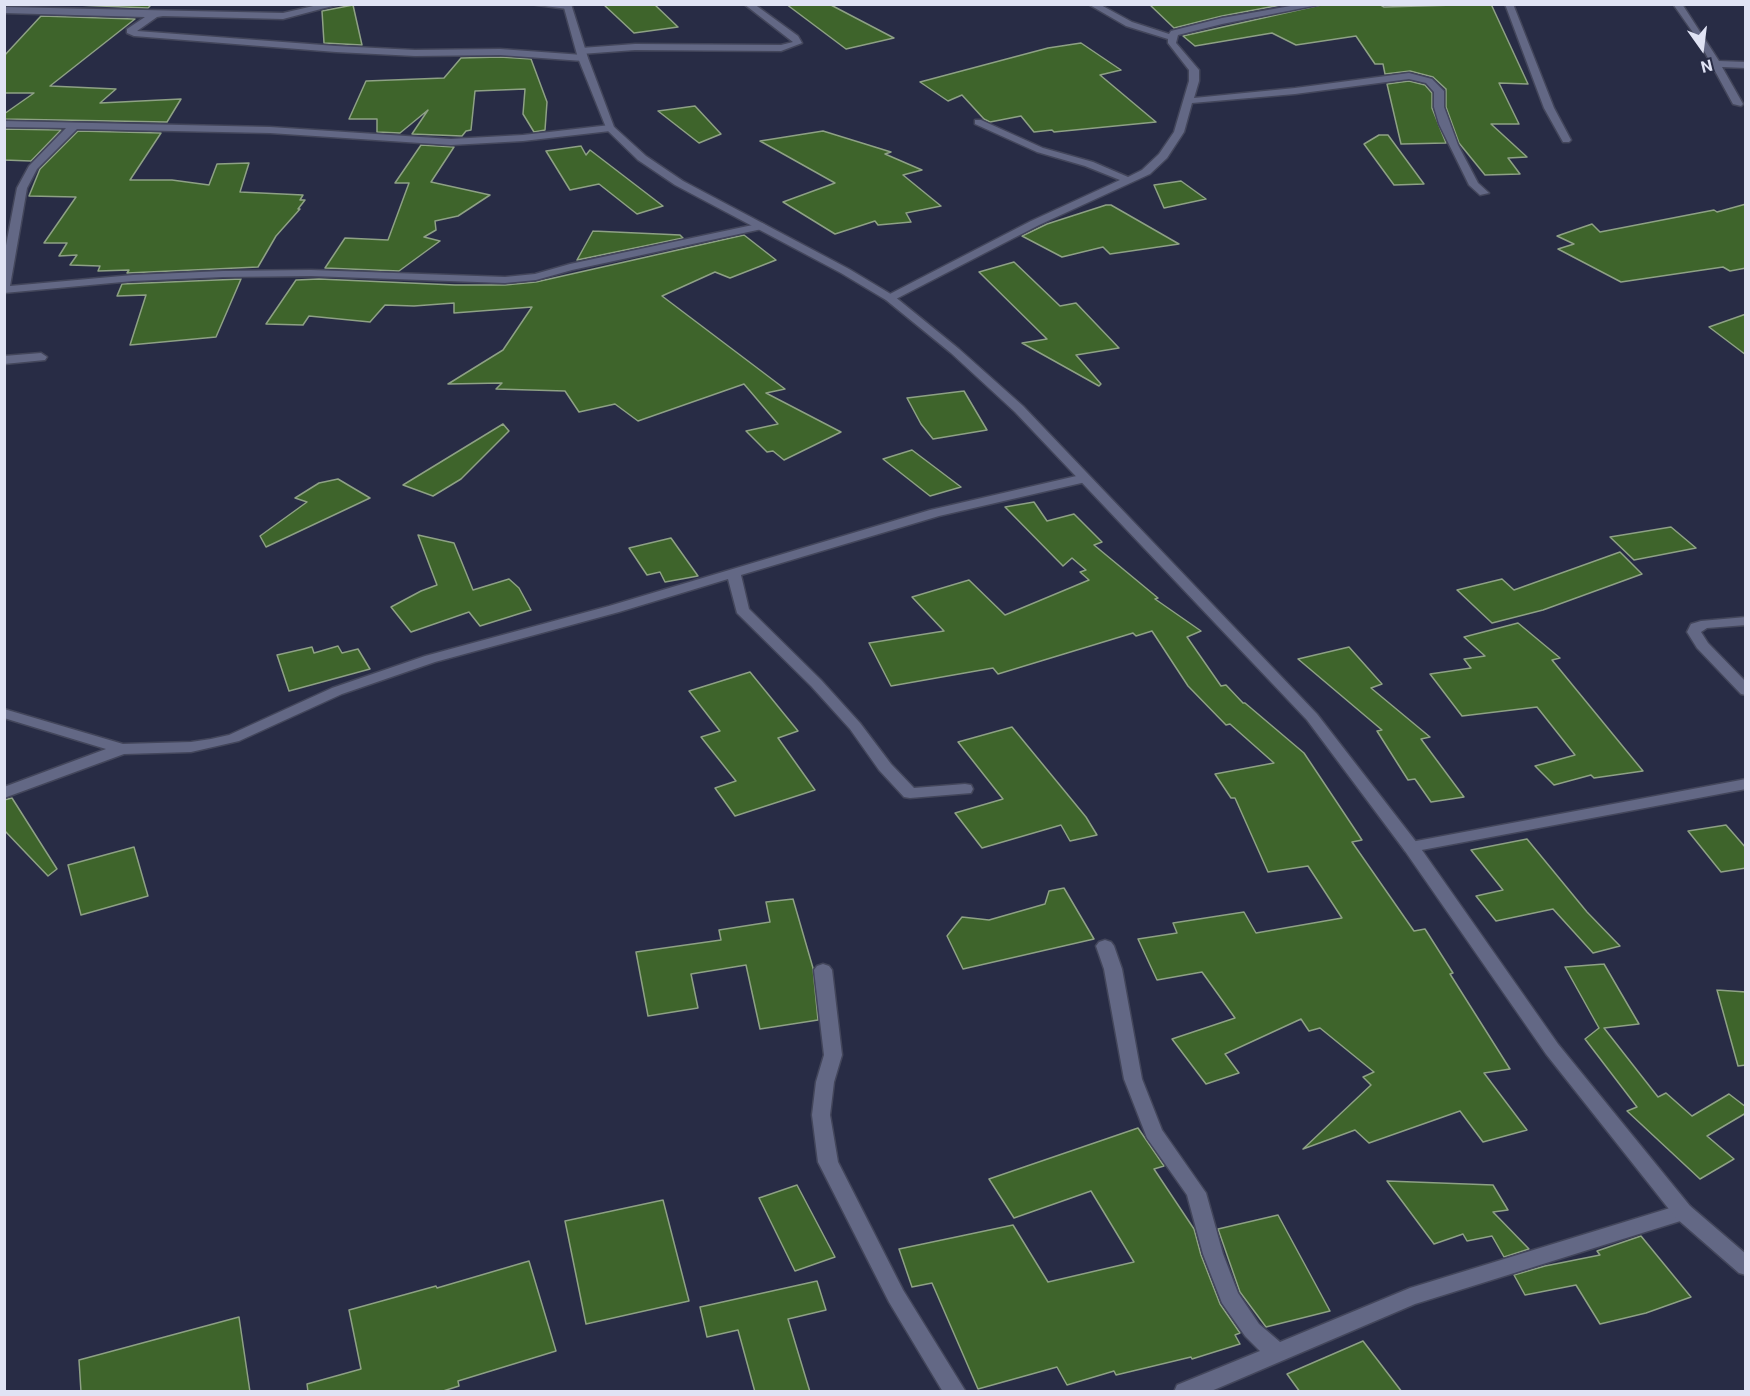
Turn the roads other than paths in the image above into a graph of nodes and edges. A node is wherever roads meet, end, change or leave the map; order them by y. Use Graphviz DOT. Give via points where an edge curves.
graph roads {
  1 [pos="336,4"];
  2 [pos="534,4"];
  3 [pos="747,4"];
  4 [pos="1092,4"];
  5 [pos="1319,4"];
  6 [pos="1509,4"];
  7 [pos="1677,4"];
  8 [pos="567,5"];
  9 [pos="4,10"];
  10 [pos="154,15"];
  11 [pos="1171,37"];
  12 [pos="582,54"];
  13 [pos="1714,64"];
  14 [pos="1746,65"];
  15 [pos="1187,101"];
  16 [pos="1738,104"];
  17 [pos="978,122"];
  18 [pos="4,124"];
  19 [pos="75,125"];
  20 [pos="610,128"];
  21 [pos="1566,140"];
  22 [pos="1130,181"];
  23 [pos="1484,193"];
  24 [pos="762,226"];
  25 [pos="4,290"];
  26 [pos="890,298"];
  27 [pos="40,357"];
  28 [pos="4,360"];
  29 [pos="1085,478"];
  30 [pos="734,573"];
  31 [pos="1746,621"];
  32 [pos="1746,691"];
  33 [pos="4,712"];
  34 [pos="122,749"];
  35 [pos="1746,784"];
  36 [pos="965,789"];
  37 [pos="4,793"];
  38 [pos="1412,847"];
  39 [pos="1105,946"];
  40 [pos="823,970"];
  41 [pos="1683,1212"];
  42 [pos="1746,1267"];
  43 [pos="1276,1353"];
  44 [pos="955,1392"];
  45 [pos="1185,1392"];
  1 -- 10 [label="street" via="283,16 171,12"];
  2 -- 8 [label="street"];
  3 -- 12 [label="street" via="798,43 781,48 635,47"];
  4 -- 11 [label="street" via="1129,24"];
  5 -- 11 [label="street" via="1180,30"];
  6 -- 21 [label="street" via="1549,108"];
  7 -- 13 [label="street"];
  8 -- 12 [label="street"];
  9 -- 10 [label="street"];
  10 -- 12 [label="street" via="131,32 415,53"];
  11 -- 15 [label="street" via="1194,70"];
  12 -- 20 [label="street"];
  13 -- 14 [label="street"];
  13 -- 16 [label="street"];
  15 -- 22 [label="street" via="1179,132 1163,156"];
  15 -- 23 [label="street" via="1409,76 1429,81 1439,91 1439,107 1453,145 1474,184"];
  17 -- 22 [label="street" via="1040,150"];
  18 -- 19 [label="street"];
  19 -- 20 [label="street" via="270,130 451,142"];
  19 -- 25 [label="street" via="33,168 22,188"];
  20 -- 24 [label="street" via="642,158 679,183"];
  22 -- 26 [label="street" via="1035,222"];
  24 -- 25 [label="street" via="536,277 505,280 223,274"];
  24 -- 26 [label="street"];
  26 -- 29 [label="street" via="1019,409"];
  27 -- 28 [label="street"];
  29 -- 30 [label="street" via="935,513"];
  29 -- 38 [label="street" via="1312,717"];
  30 -- 34 [label="street" via="430,659 337,691 234,738 191,747"];
  30 -- 36 [label="street" via="742,610 816,683 910,793"];
  31 -- 32 [label="street" via="1706,624 1696,627 1694,632"];
  33 -- 34 [label="street"];
  34 -- 37 [label="street"];
  35 -- 38 [label="street"];
  38 -- 41 [label="street" via="1552,1049"];
  39 -- 43 [label="street" via="1113,969 1133,1079 1155,1133 1196,1193 1229,1297 1252,1330"];
  40 -- 44 [label="street" via="832,1055 821,1115 828,1162 896,1296"];
  41 -- 42 [label="street"];
  41 -- 43 [label="street" via="1410,1297"];
  43 -- 45 [label="street"];
}
